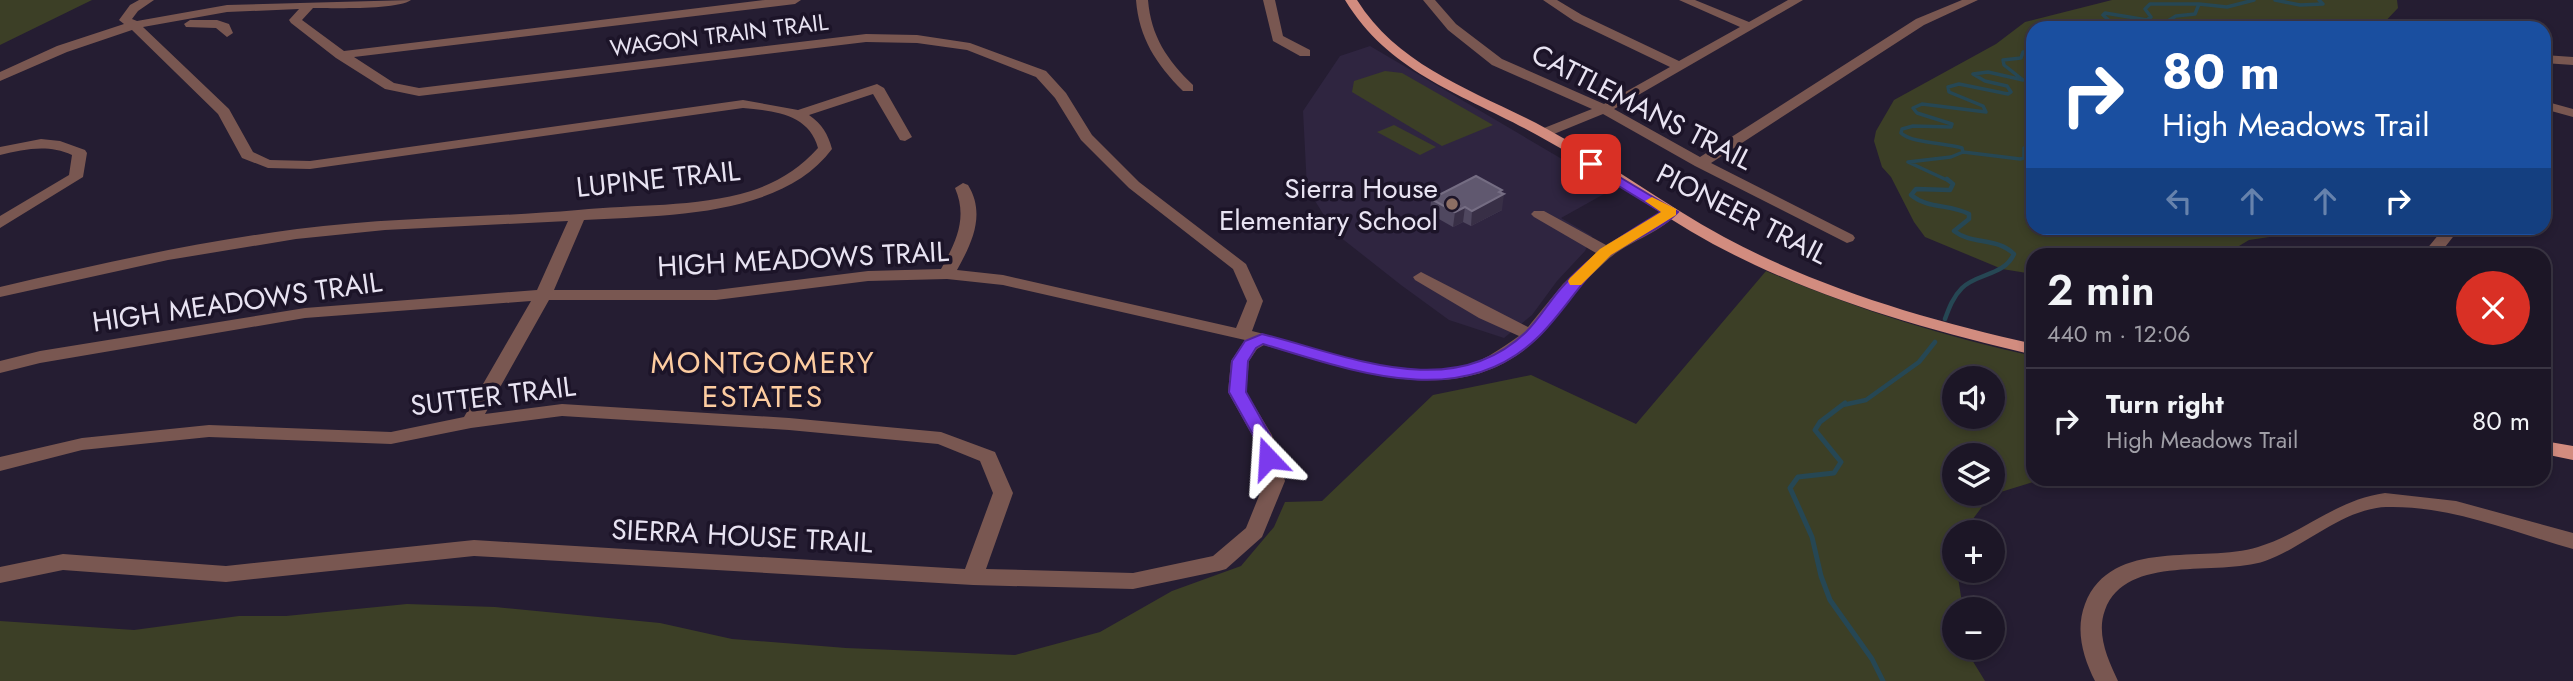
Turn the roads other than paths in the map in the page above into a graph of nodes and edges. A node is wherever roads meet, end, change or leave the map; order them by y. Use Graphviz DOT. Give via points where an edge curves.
graph roads {
  1 [pos="148,0"];
  2 [pos="405,0"];
  3 [pos="795,0"];
  4 [pos="1142,0"];
  5 [pos="1269,0"];
  6 [pos="1351,0"];
  7 [pos="1429,0"];
  8 [pos="1549,0"];
  9 [pos="1685,0"];
  10 [pos="1797,0"];
  11 [pos="1972,0"];
  12 [pos="308,7"];
  13 [pos="175,16"];
  14 [pos="134,25"];
  15 [pos="1748,26"];
  16 [pos="227,33"];
  17 [pos="1305,53"];
  18 [pos="341,55"];
  19 [pos="2551,59"];
  20 [pos="2573,61"];
  21 [pos="1681,67"];
  22 [pos="0,77"];
  23 [pos="1188,88"];
  24 [pos="2551,108"];
  25 [pos="1604,109"];
  26 [pos="2573,113"];
  27 [pos="799,114"];
  28 [pos="1544,133"];
  29 [pos="905,136"];
  30 [pos="0,151"];
  31 [pos="1700,163"];
  32 [pos="963,188"];
  33 [pos="1671,212"];
  34 [pos="579,214"];
  35 [pos="1539,214"];
  36 [pos="0,223"];
  37 [pos="1847,238"];
  38 [pos="1606,252"];
  39 [pos="947,274"];
  40 [pos="1421,277"];
  41 [pos="0,292"];
  42 [pos="543,295"];
  43 [pos="1531,335"];
  44 [pos="1252,336"];
  45 [pos="2026,347"];
  46 [pos="0,367"];
  47 [pos="471,422"];
  48 [pos="2551,448"];
  49 [pos="2573,453"];
  50 [pos="0,464"];
  51 [pos="2573,541"];
  52 [pos="0,575"];
  53 [pos="973,578"];
  54 [pos="2107,681"];
  1 -- 14 [label="street" via="126,16"];
  2 -- 12 [label="street"];
  3 -- 18 [label="street"];
  4 -- 23 [label="street" via="1147,38 1165,67"];
  5 -- 17 [label="street" via="1277,38"];
  6 -- 28 [label="main road, PIONEER TRAIL" via="1364,22 1403,57"];
  7 -- 25 [label="street, CATTLEMANS TRAIL" via="1452,27 1497,62"];
  8 -- 21 [label="street"];
  9 -- 15 [label="street"];
  10 -- 15 [label="street"];
  11 -- 31 [label="street" via="1920,22"];
  12 -- 13 [label="street" via="260,6"];
  12 -- 18 [label="street, WAGON TRAIN TRAIL" via="295,20"];
  13 -- 14 [label="street"];
  13 -- 16 [label="street" via="186,24 217,24"];
  14 -- 22 [label="street" via="61,48"];
  14 -- 27 [label="street" via="224,111 247,155 268,164 310,165 720,106 763,106"];
  15 -- 21 [label="street"];
  18 -- 44 [label="street, WAGON TRAIN TRAIL" via="390,86 419,92 866,38 970,47 1041,74 1086,137 1134,185 1240,267 1255,300"];
  19 -- 20 [label="street"];
  21 -- 25 [label="street"];
  24 -- 26 [label="street"];
  25 -- 28 [label="street"];
  25 -- 31 [label="street, CATTLEMANS TRAIL"];
  27 -- 29 [label="street" via="877,88"];
  27 -- 34 [label="street, LUPINE TRAIL" via="816,126 825,149 804,171 762,194 685,208"];
  28 -- 33 [label="main road, PIONEER TRAIL"];
  30 -- 36 [label="street" via="32,143 62,144 80,153 76,177"];
  31 -- 37 [label="street, CATTLEMANS TRAIL"];
  32 -- 39 [label="street" via="970,200 967,238"];
  33 -- 38 [label="street, HIGH MEADOWS TRAIL"];
  33 -- 45 [label="main road, PIONEER TRAIL" via="1748,256 1845,296"];
  34 -- 41 [label="street, LUPINE TRAIL" via="258,238"];
  34 -- 42 [label="street"];
  35 -- 38 [label="street"];
  38 -- 43 [label="street, HIGH MEADOWS TRAIL"];
  39 -- 42 [label="street, HIGH MEADOWS TRAIL" via="868,276 716,295"];
  39 -- 44 [label="street, HIGH MEADOWS TRAIL" via="1003,281"];
  40 -- 43 [label="street"];
  42 -- 46 [label="street, HIGH MEADOWS TRAIL" via="305,313"];
  42 -- 47 [label="street"];
  43 -- 44 [label="street, HIGH MEADOWS TRAIL" via="1500,358 1460,374 1416,375 1368,369"];
  44 -- 53 [label="street, SIERRA HOUSE TRAIL" via="1240,361 1237,392 1262,435 1275,481 1255,533 1219,563 1133,580"];
  47 -- 50 [label="street, SUTTER TRAIL" via="391,438 209,431 82,444"];
  47 -- 53 [label="street, SUTTER TRAIL" via="562,410 941,438 988,457 1003,493"];
  48 -- 49 [label="main road"];
  51 -- 54 [label="street" via="2446,508 2385,500 2364,503 2258,555 2148,566 2120,575 2104,586 2094,602 2092,643"];
  52 -- 53 [label="street, SIERRA HOUSE TRAIL" via="64,562 226,574 474,548"];
}
